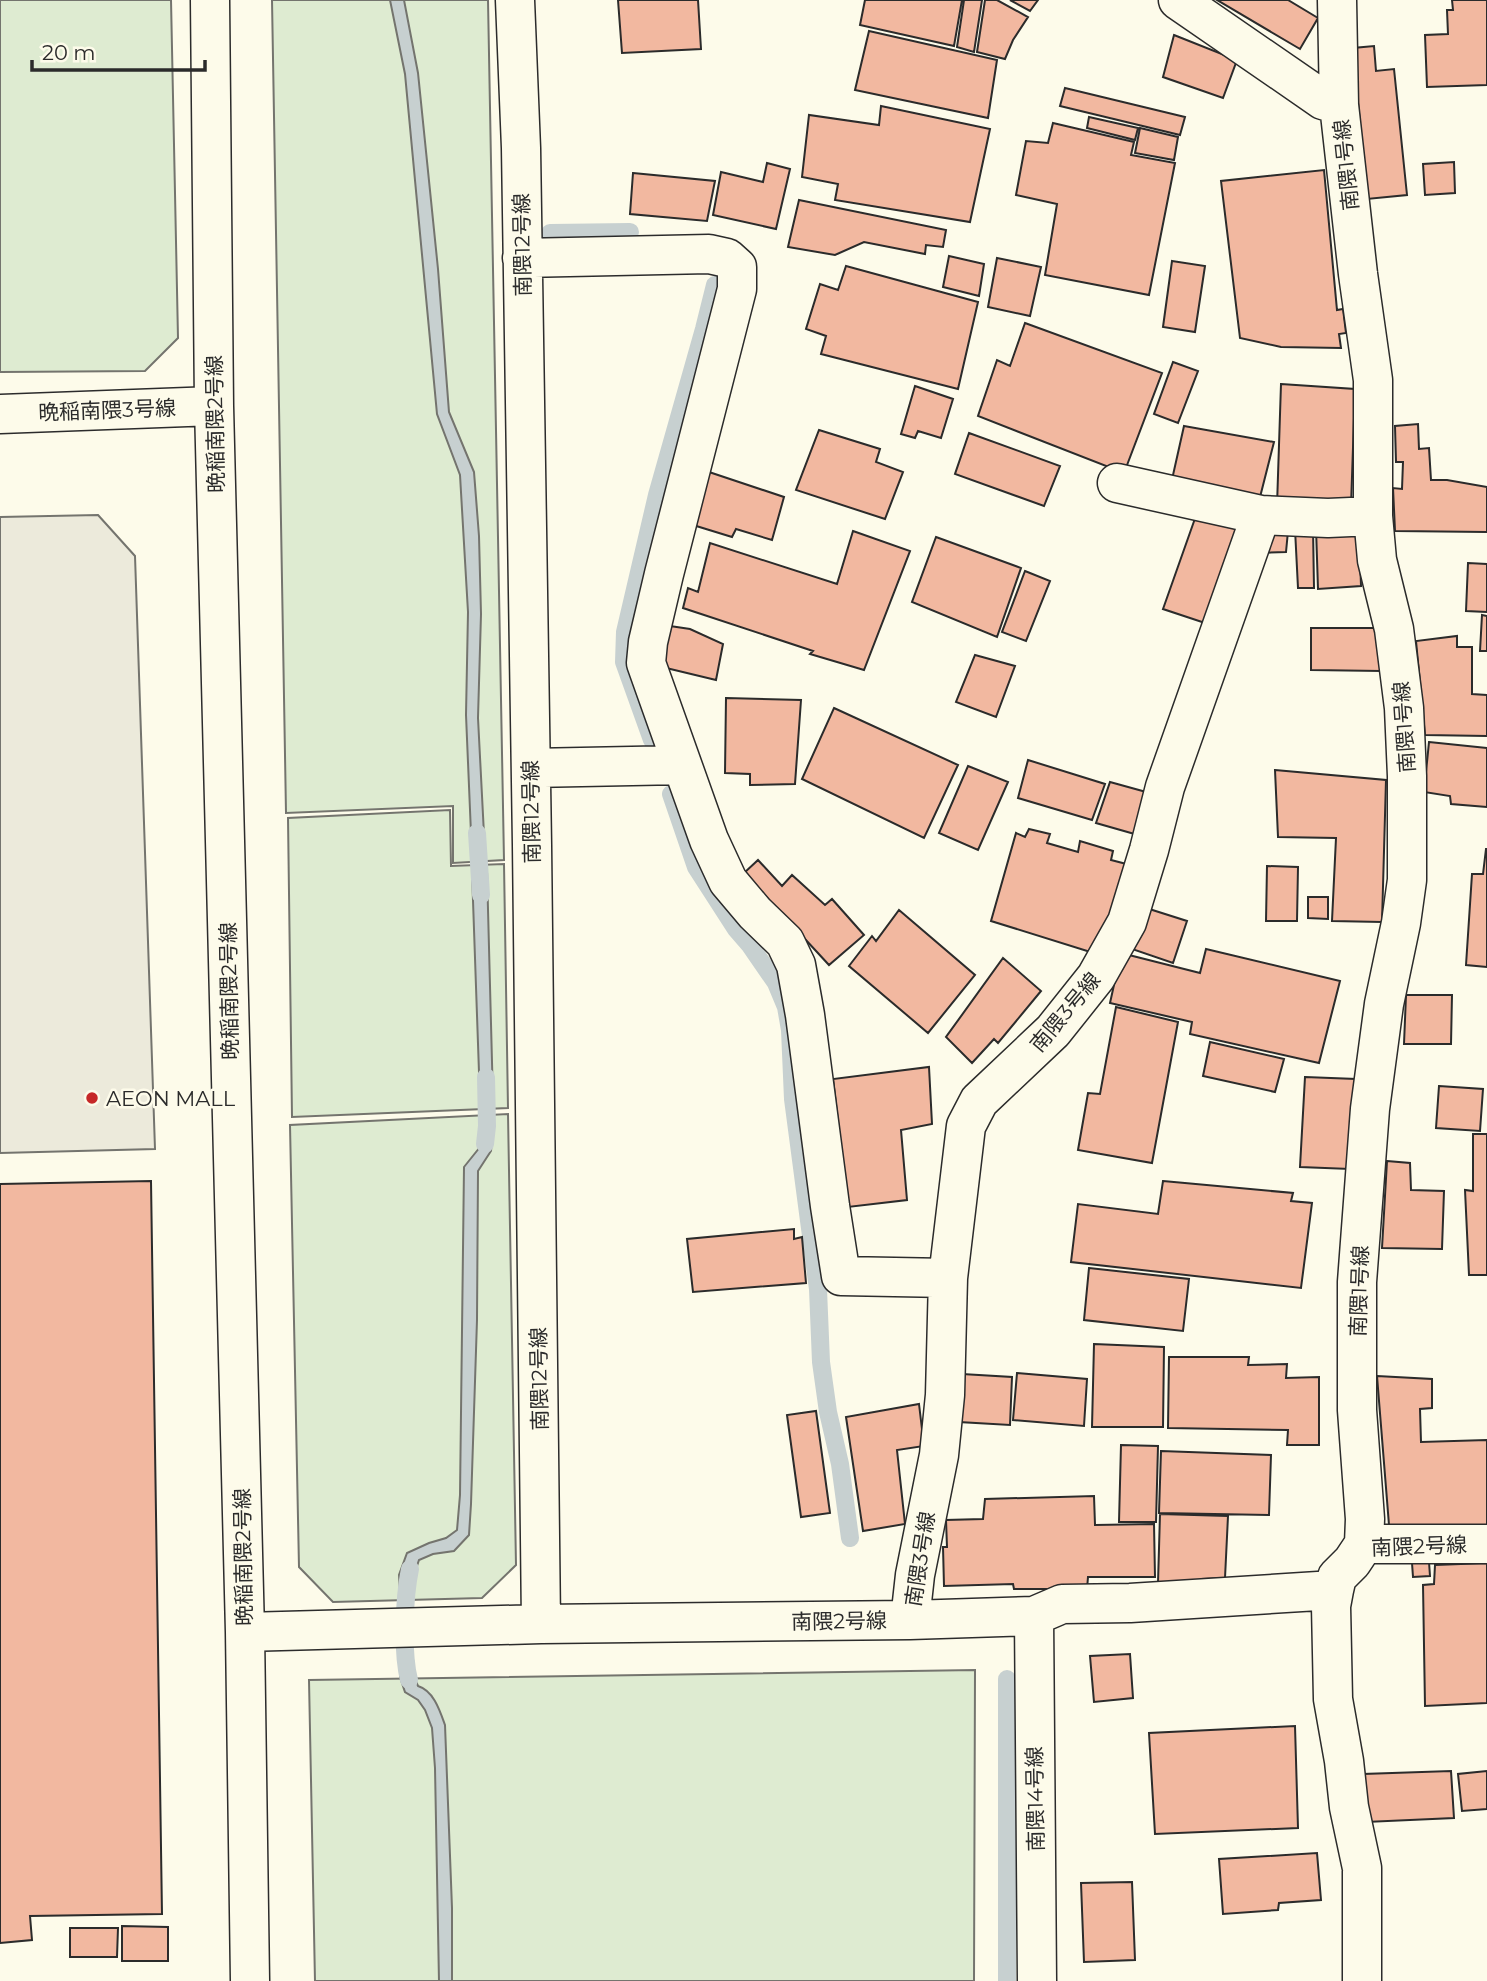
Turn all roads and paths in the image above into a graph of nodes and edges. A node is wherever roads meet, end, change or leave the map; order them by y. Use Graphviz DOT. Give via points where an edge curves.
graph roads {
  1 [pos="210,0"];
  2 [pos="515,0"];
  3 [pos="1178,0"];
  4 [pos="1337,0"];
  5 [pos="1339,105"];
  6 [pos="522,258"];
  7 [pos="214,406"];
  8 [pos="0,414"];
  9 [pos="1116,483"];
  10 [pos="1261,515"];
  11 [pos="1373,516"];
  12 [pos="682,765"];
  13 [pos="531,768"];
  14 [pos="948,1278"];
  15 [pos="1364,1544"];
  16 [pos="1487,1544"];
  17 [pos="1334,1590"];
  18 [pos="1034,1616"];
  19 [pos="910,1620"];
  20 [pos="541,1624"];
  21 [pos="245,1632"];
  22 [pos="250,1981"];
  23 [pos="1037,1981"];
  24 [pos="1362,1981"];
  1 -- 7 [label="street, 晩稲南隈2号線"];
  2 -- 6 [label="street, 南隈12号線"];
  3 -- 5 [label="street, 南隈1号線" via="1323,100"];
  4 -- 5 [label="street"];
  5 -- 11 [label="street, 南隈1号線" via="1373,380"];
  6 -- 12 [label="street" via="709,254 727,258 737,267 737,289 648,642 646,663"];
  6 -- 13 [label="street, 南隈12号線"];
  7 -- 8 [label="street, 晩稲南隈3号線"];
  7 -- 21 [label="street, 晩稲南隈2号線"];
  9 -- 10 [label="street"];
  10 -- 11 [label="street"];
  10 -- 14 [label="street, 南隈3号線" via="1165,787 1127,922 1096,977 1053,1031 979,1101 966,1126"];
  11 -- 15 [label="street, 南隈1号線" via="1377,560 1394,629 1408,776 1407,867 1370,1110 1357,1282"];
  12 -- 13 [label="street"];
  12 -- 14 [label="street" via="728,881 785,942 796,965 841,1276"];
  13 -- 20 [label="street, 南隈12号線"];
  14 -- 19 [label="street, 南隈3号線" via="939,1455"];
  15 -- 16 [label="street, 南隈2号線"];
  15 -- 17 [label="street, 南隈2号線" via="1337,1577"];
  17 -- 18 [label="street, 南隈2号線" via="1062,1604"];
  17 -- 24 [label="street" via="1333,1699 1362,1868"];
  18 -- 19 [label="street, 南隈2号線"];
  18 -- 23 [label="street, 南隈14号線"];
  19 -- 20 [label="street, 南隈2号線"];
  20 -- 21 [label="street, 南隈2号線"];
  21 -- 22 [label="street, 晩稲南隈2号線"];
}
